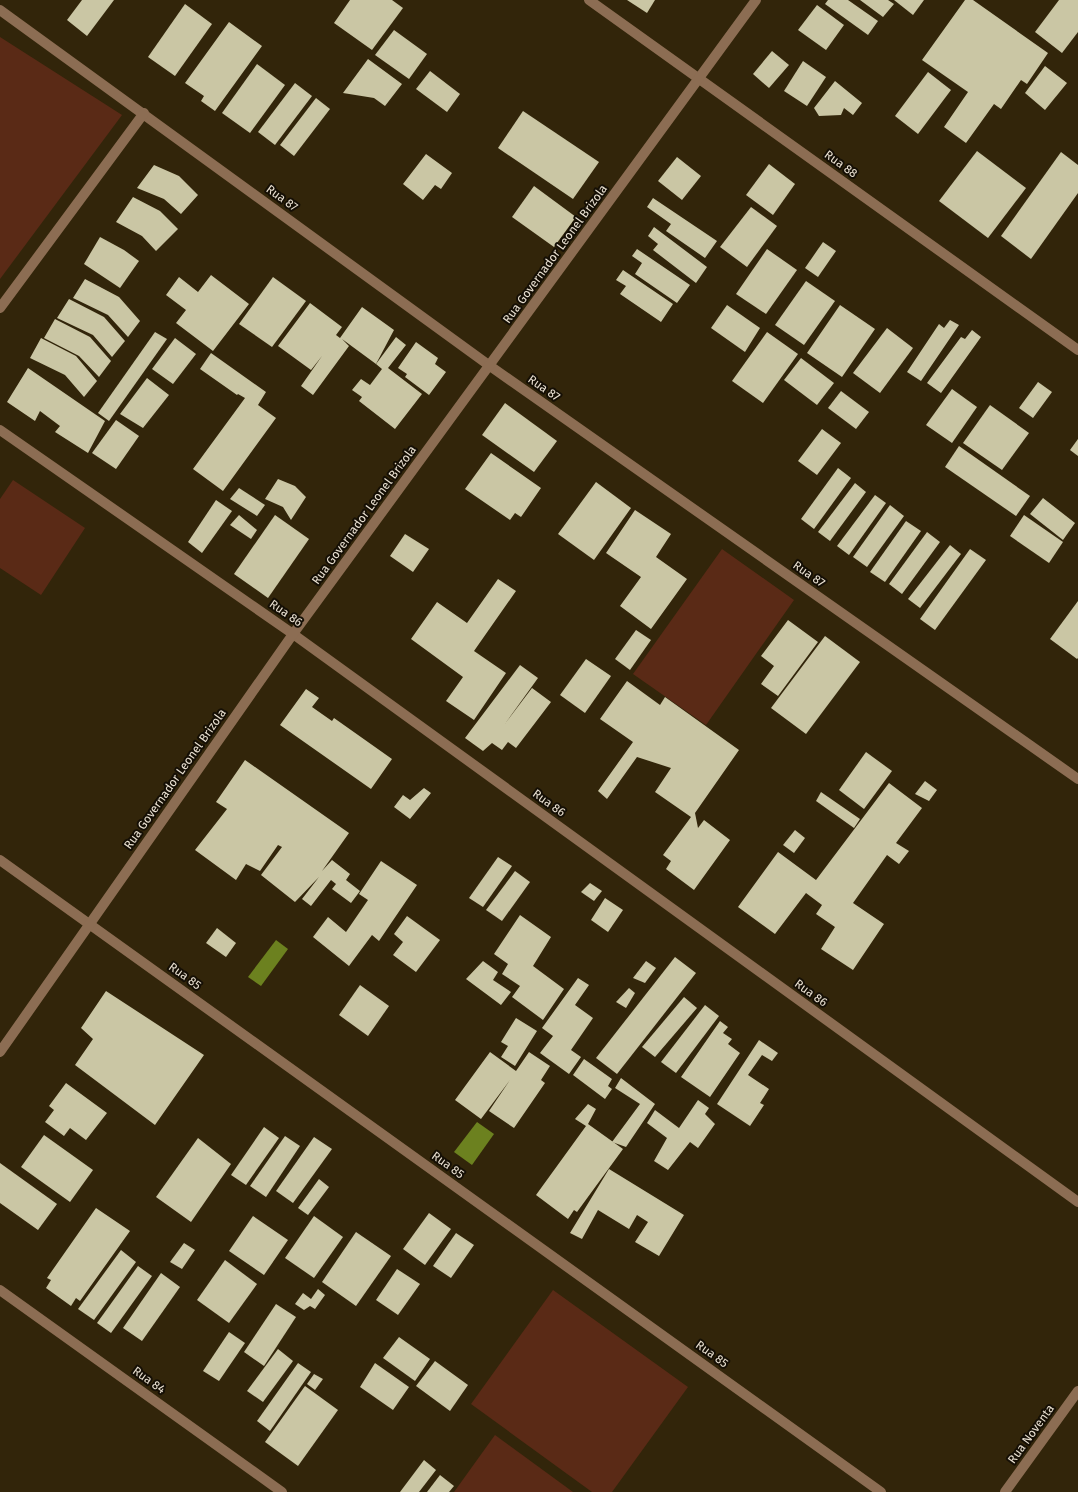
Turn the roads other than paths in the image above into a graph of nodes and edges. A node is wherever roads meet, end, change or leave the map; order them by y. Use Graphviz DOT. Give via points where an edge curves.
graph roads {
  1 [pos="589,0"];
  2 [pos="756,0"];
  3 [pos="0,10"];
  4 [pos="699,79"];
  5 [pos="144,113"];
  6 [pos="0,308"];
  7 [pos="1078,350"];
  8 [pos="490,366"];
  9 [pos="0,430"];
  10 [pos="293,634"];
  11 [pos="1078,779"];
  12 [pos="0,860"];
  13 [pos="89,923"];
  14 [pos="0,1052"];
  15 [pos="1078,1202"];
  16 [pos="0,1290"];
  17 [pos="1078,1391"];
  18 [pos="282,1492"];
  19 [pos="882,1492"];
  20 [pos="1005,1492"];
  1 -- 4 [label="street, Rua 88"];
  2 -- 4 [label="street, Rua Governador Leonel Brizola"];
  3 -- 5 [label="street, Rua 87"];
  4 -- 7 [label="street, Rua 88"];
  4 -- 8 [label="street, Rua Governador Leonel Brizola"];
  5 -- 6 [label="street"];
  5 -- 8 [label="street, Rua 87"];
  8 -- 10 [label="street, Rua Governador Leonel Brizola"];
  8 -- 11 [label="street, Rua 87"];
  9 -- 10 [label="street, Rua 86"];
  10 -- 13 [label="street, Rua Governador Leonel Brizola"];
  10 -- 15 [label="street, Rua 86"];
  12 -- 13 [label="street, Rua 85"];
  13 -- 14 [label="street, Rua Governador Leonel Brizola"];
  13 -- 19 [label="street, Rua 85"];
  16 -- 18 [label="street, Rua 84"];
  17 -- 20 [label="street, Rua Noventa"];
}
